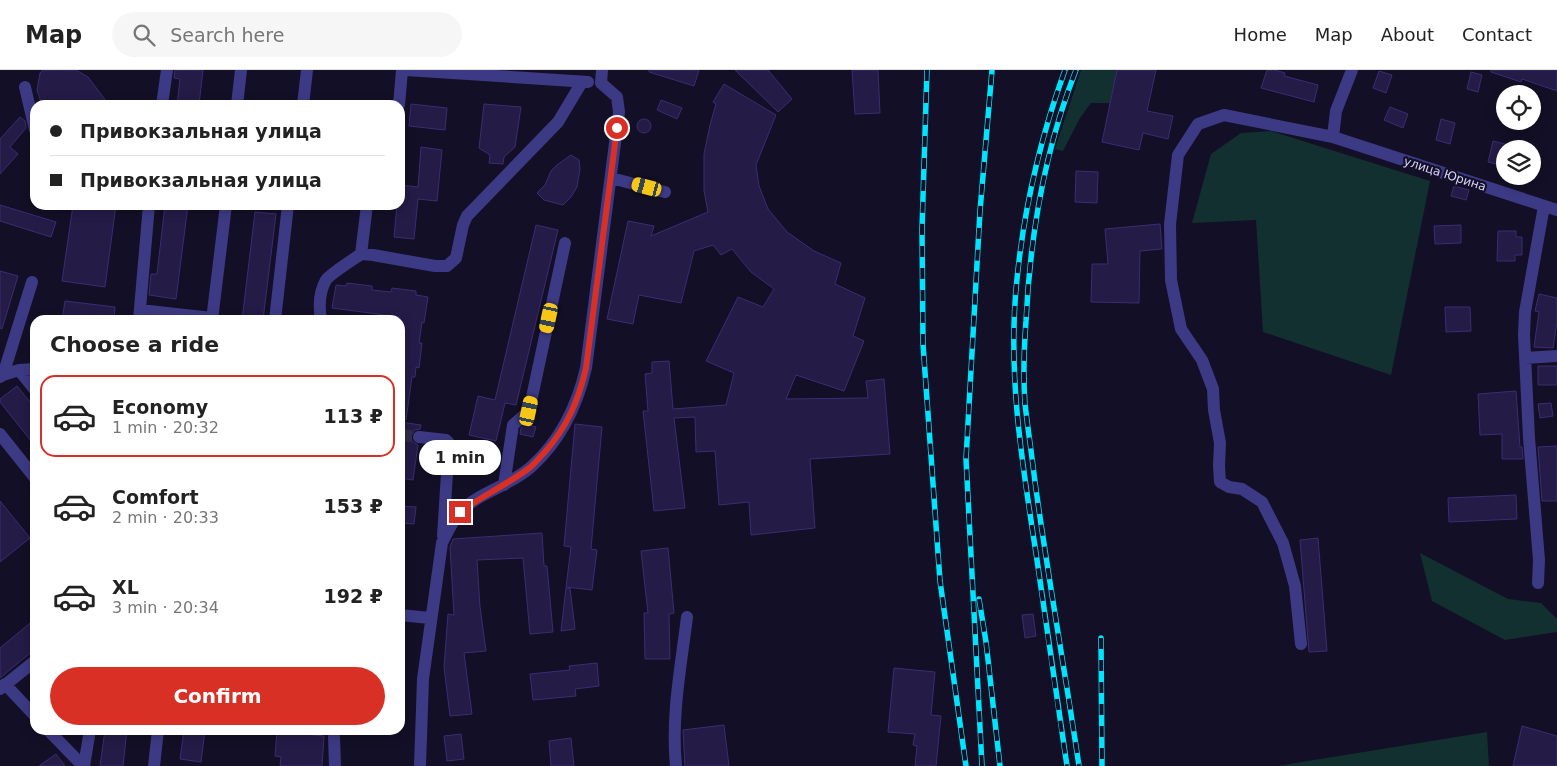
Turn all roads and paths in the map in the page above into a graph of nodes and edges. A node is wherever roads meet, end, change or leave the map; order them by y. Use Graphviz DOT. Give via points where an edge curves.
graph roads {
  1 [pos="166,70"];
  2 [pos="241,70"];
  3 [pos="307,70"];
  4 [pos="402,70"];
  5 [pos="406,70"];
  6 [pos="602,70"];
  7 [pos="1352,70"];
  8 [pos="424,71"];
  9 [pos="582,82"];
  10 [pos="601,83"];
  11 [pos="25,87"];
  12 [pos="163,100"];
  13 [pos="238,100"];
  14 [pos="304,100"];
  15 [pos="399,100"];
  16 [pos="30,108"];
  17 [pos="1333,137"];
  18 [pos="611,178"];
  19 [pos="665,192"];
  20 [pos="1544,206"];
  21 [pos="149,210"];
  22 [pos="225,210"];
  23 [pos="287,210"];
  24 [pos="366,210"];
  25 [pos="1557,210"];
  26 [pos="565,243"];
  27 [pos="361,254"];
  28 [pos="32,282"];
  29 [pos="140,315"];
  30 [pos="212,315"];
  31 [pos="276,315"];
  32 [pos="320,315"];
  33 [pos="1557,356"];
  34 [pos="1525,358"];
  35 [pos="30,369"];
  36 [pos="19,370"];
  37 [pos="2,376"];
  38 [pos="30,384"];
  39 [pos="0,434"];
  40 [pos="419,437"];
  41 [pos="30,472"];
  42 [pos="504,485"];
  43 [pos="442,543"];
  44 [pos="1538,583"];
  45 [pos="405,616"];
  46 [pos="687,617"];
  47 [pos="430,618"];
  48 [pos="1301,644"];
  49 [pos="30,665"];
  50 [pos="3,687"];
  51 [pos="30,711"];
  52 [pos="53,735"];
  53 [pos="89,735"];
  54 [pos="157,735"];
  55 [pos="334,737"];
  56 [pos="83,766"];
  57 [pos="154,766"];
  58 [pos="335,766"];
  59 [pos="420,766"];
  60 [pos="676,766"];
  1 -- 12 [label="street"];
  2 -- 13 [label="street"];
  3 -- 14 [label="street"];
  4 -- 15 [label="street"];
  5 -- 8 [label="street"];
  6 -- 10 [label="street"];
  7 -- 17 [label="street" via="1336,111"];
  8 -- 9 [label="street"];
  9 -- 10 [label="street"];
  9 -- 27 [label="street" via="558,122 467,216 456,258 447,266"];
  10 -- 18 [label="street" via="617,97 619,112"];
  11 -- 16 [label="street"];
  17 -- 20 [label="street, улица Юрина"];
  17 -- 48 [label="street, улица Юрина" via="1224,115 1198,124 1178,155 1170,224 1171,280 1181,329 1202,360 1213,389 1220,443 1220,482 1242,489 1262,502 1283,543 1295,586"];
  18 -- 19 [label="street"];
  18 -- 42 [label="street" via="580,393 558,436 530,468"];
  20 -- 25 [label="street, улица Юрина"];
  20 -- 34 [label="street" via="1525,312"];
  21 -- 29 [label="street"];
  22 -- 30 [label="street"];
  23 -- 31 [label="street"];
  24 -- 27 [label="street"];
  26 -- 42 [label="street" via="529,411 513,425"];
  27 -- 32 [label="street" via="326,279 321,294"];
  28 -- 37 [label="street"];
  33 -- 34 [label="street"];
  34 -- 44 [label="street"];
  35 -- 36 [label="street"];
  36 -- 37 [label="street"];
  36 -- 38 [label="street"];
  39 -- 41 [label="street"];
  40 -- 43 [label="street" via="449,443"];
  42 -- 43 [label="street" via="460,512"];
  43 -- 47 [label="street"];
  45 -- 47 [label="street"];
  46 -- 60 [label="street" via="674,716"];
  47 -- 59 [label="street" via="423,679"];
  49 -- 50 [label="street"];
  50 -- 51 [label="street"];
  52 -- 56 [label="street"];
  53 -- 56 [label="street"];
  54 -- 57 [label="street"];
  55 -- 58 [label="street"];
}
